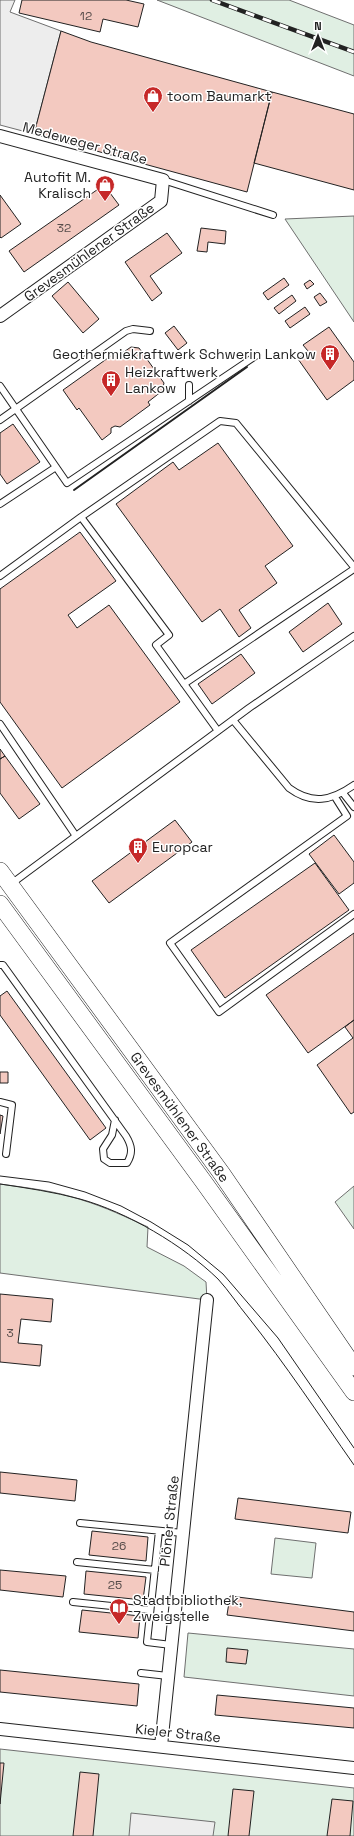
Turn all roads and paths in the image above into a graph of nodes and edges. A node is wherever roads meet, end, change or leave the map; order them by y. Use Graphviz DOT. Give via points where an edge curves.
graph roads {
  1 [pos="0,136"];
  2 [pos="163,180"];
  3 [pos="273,215"];
  4 [pos="0,316"];
  5 [pos="150,331"];
  6 [pos="257,355"];
  7 [pos="189,385"];
  8 [pos="0,386"];
  9 [pos="189,401"];
  10 [pos="16,408"];
  11 [pos="0,420"];
  12 [pos="56,467"];
  13 [pos="0,504"];
  14 [pos="81,517"];
  15 [pos="354,568"];
  16 [pos="0,576"];
  17 [pos="354,636"];
  18 [pos="184,684"];
  19 [pos="233,720"];
  20 [pos="0,724"];
  21 [pos="218,731"];
  22 [pos="354,785"];
  23 [pos="343,793"];
  24 [pos="335,797"];
  25 [pos="354,807"];
  26 [pos="76,836"];
  27 [pos="0,871"];
  28 [pos="5,888"];
  29 [pos="0,904"];
  30 [pos="354,914"];
  31 [pos="0,965"];
  32 [pos="0,1102"];
  33 [pos="115,1120"];
  34 [pos="6,1154"];
  35 [pos="207,1300"];
  36 [pos="354,1367"];
  37 [pos="354,1392"];
  38 [pos="80,1523"];
  39 [pos="159,1530"];
  40 [pos="183,1533"];
  41 [pos="77,1562"];
  42 [pos="155,1570"];
  43 [pos="73,1602"];
  44 [pos="150,1610"];
  45 [pos="171,1645"];
  46 [pos="141,1673"];
  47 [pos="168,1676"];
  48 [pos="0,1729"];
  49 [pos="161,1746"];
  50 [pos="354,1768"];
  1 -- 2 [label="street, Medeweger Straße"];
  2 -- 3 [label="lane"];
  2 -- 4 [label="street, Grevesmühlener Straße" via="161,201"];
  5 -- 10 [label="lane" via="126,331"];
  6 -- 9 [label="lane"];
  7 -- 9 [label="lane"];
  8 -- 10 [label="lane"];
  9 -- 12 [label="lane" via="67,483"];
  10 -- 11 [label="lane"];
  10 -- 12 [label="lane"];
  12 -- 13 [label="lane"];
  14 -- 15 [label="lane" via="220,421 236,423"];
  14 -- 16 [label="lane"];
  14 -- 18 [label="lane" via="169,635 156,645"];
  15 -- 18 [label="lane"];
  17 -- 19 [label="lane"];
  18 -- 21 [label="lane"];
  19 -- 21 [label="lane"];
  19 -- 24 [label="lane" via="289,788 311,799"];
  20 -- 26 [label="lane"];
  21 -- 26 [label="lane"];
  22 -- 23 [label="lane"];
  23 -- 24 [label="lane"];
  23 -- 25 [label="lane"];
  24 -- 30 [label="lane" via="347,816 170,943 219,1012"];
  26 -- 28 [label="lane"];
  27 -- 28 [label="street, Grevesmühlener Straße"];
  28 -- 36 [label="street, Grevesmühlener Straße" via="222,1174"];
  29 -- 37 [label="street, Grevesmühlener Straße" via="199,1174"];
  31 -- 33 [label="lane" via="3,965"];
  32 -- 34 [label="lane" via="12,1105"];
  33 -- 33 [label="lane" via="112,1135 103,1150 104,1159 110,1163 127,1163 132,1152 130,1143"];
  35 -- 40 [label="street, Plöner Straße"];
  38 -- 39 [label="lane"];
  39 -- 40 [label="lane"];
  39 -- 42 [label="lane"];
  40 -- 45 [label="street, Plöner Straße"];
  41 -- 42 [label="lane"];
  42 -- 44 [label="lane"];
  43 -- 44 [label="lane"];
  44 -- 45 [label="lane" via="147,1642"];
  45 -- 47 [label="street, Plöner Straße"];
  46 -- 47 [label="lane"];
  47 -- 49 [label="street, Plöner Straße"];
  48 -- 49 [label="street, Kieler Straße"];
  49 -- 50 [label="street, Kieler Straße"];
}
